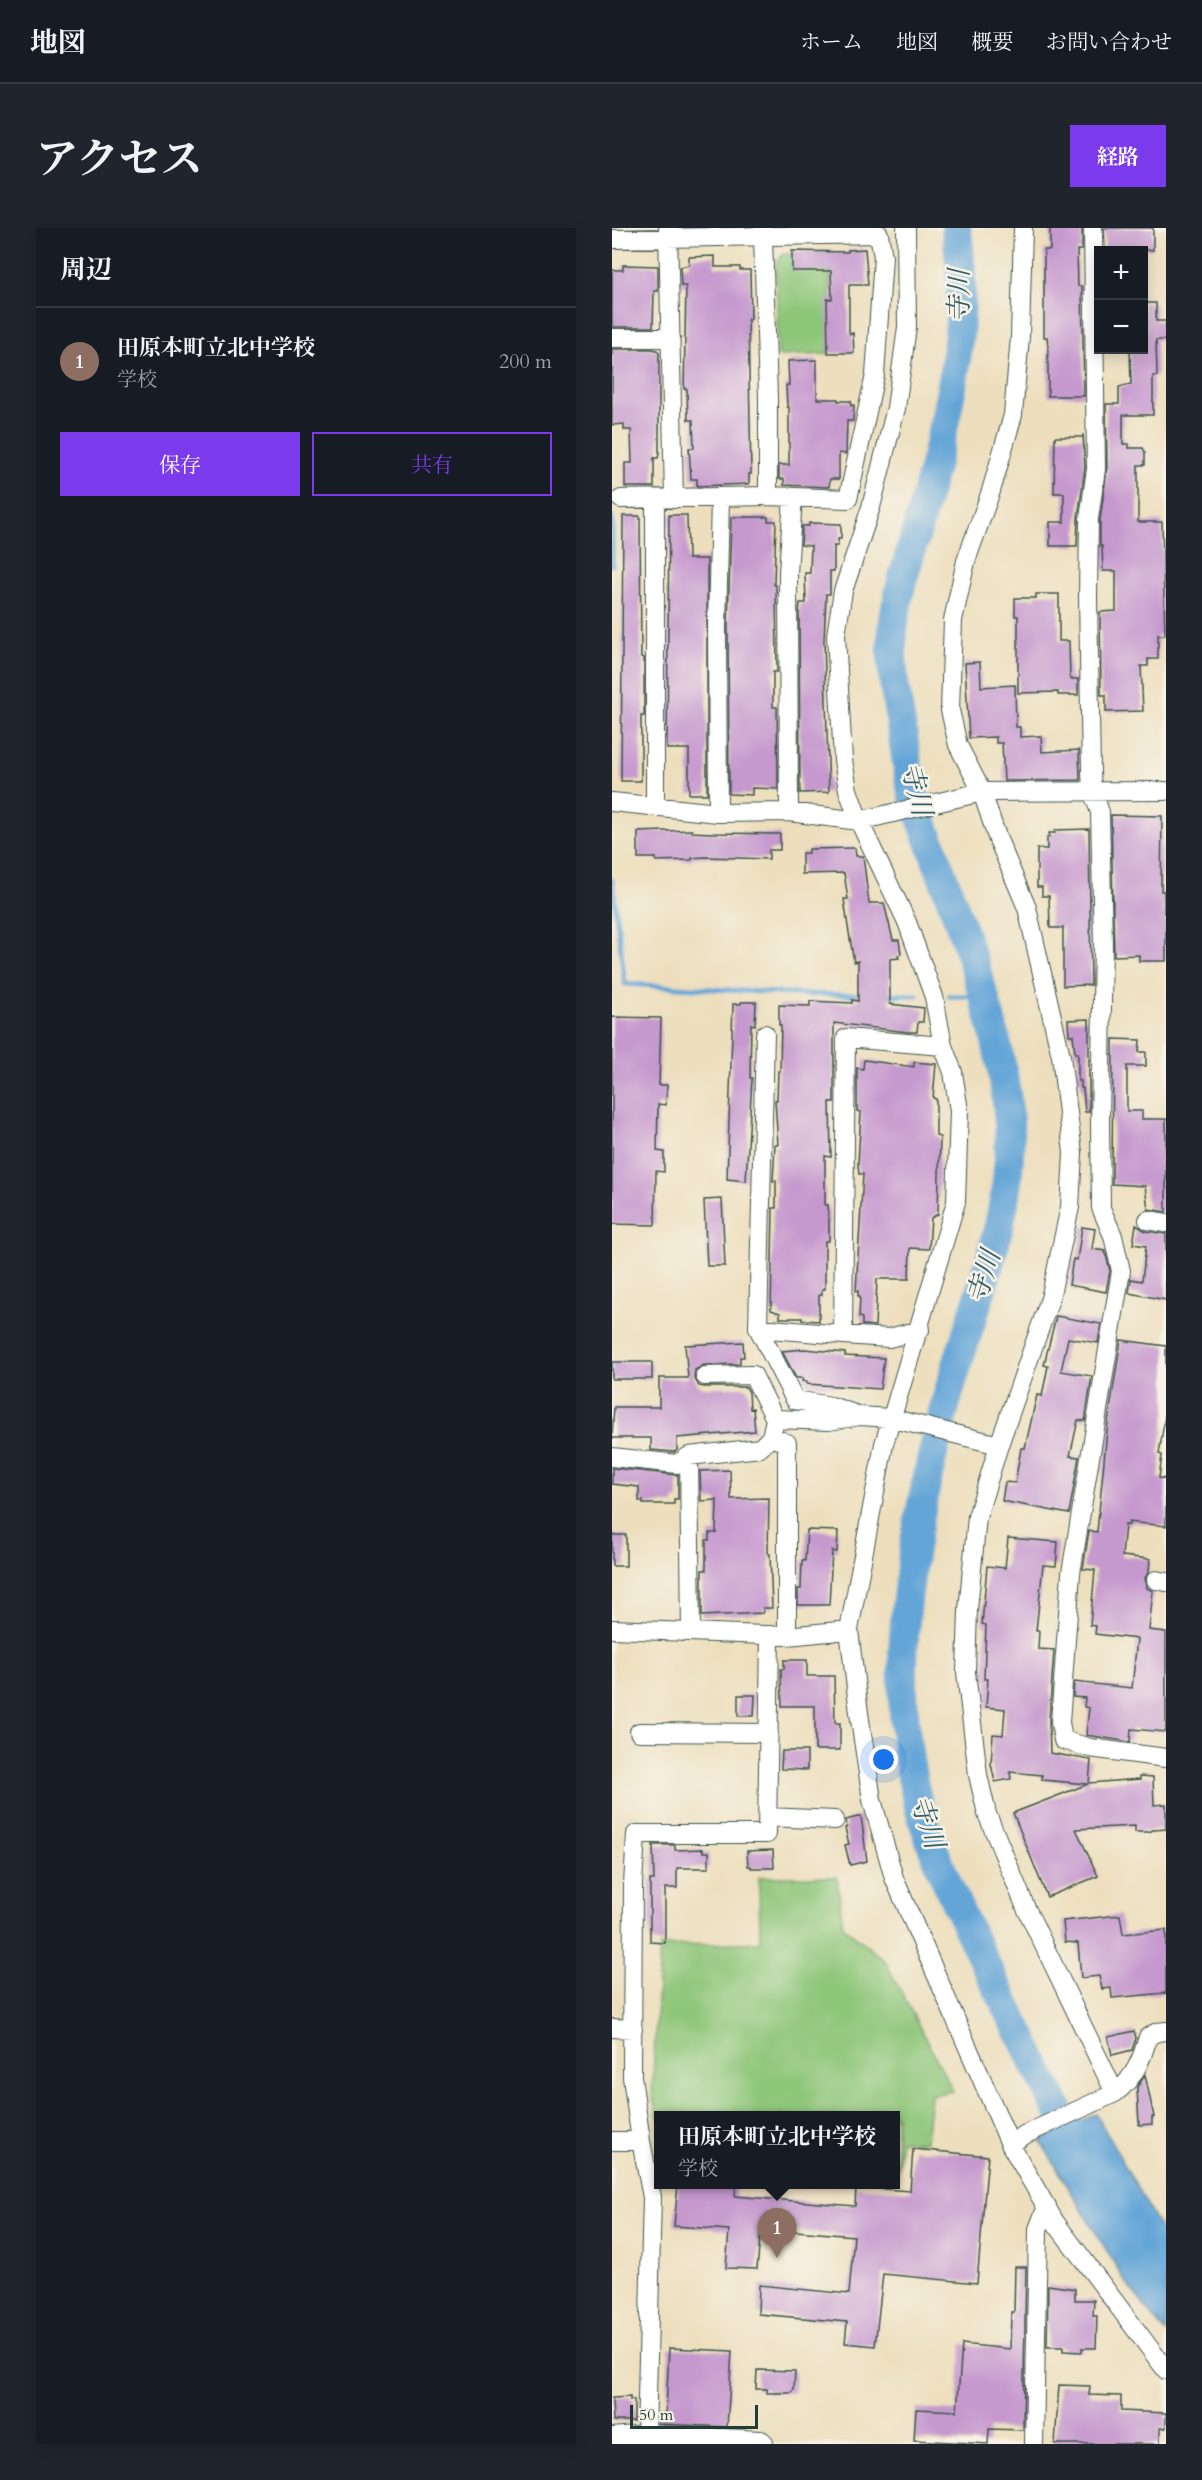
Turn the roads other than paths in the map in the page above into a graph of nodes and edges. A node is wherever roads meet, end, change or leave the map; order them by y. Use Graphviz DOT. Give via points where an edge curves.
graph roads {
  1 [pos="906,228"];
  2 [pos="1023,228"];
  3 [pos="1094,228"];
  4 [pos="668,233"];
  5 [pos="763,237"];
  6 [pos="612,239"];
  7 [pos="612,338"];
  8 [pos="671,338"];
  9 [pos="768,496"];
  10 [pos="793,497"];
  11 [pos="720,498"];
  12 [pos="621,499"];
  13 [pos="674,499"];
  14 [pos="655,500"];
  15 [pos="1092,791"];
  16 [pos="1166,791"];
  17 [pos="977,794"];
  18 [pos="612,802"];
  19 [pos="655,807"];
  20 [pos="789,812"];
  21 [pos="718,813"];
  22 [pos="864,821"];
  23 [pos="765,1034"];
  24 [pos="943,1046"];
  25 [pos="758,1328"];
  26 [pos="920,1330"];
  27 [pos="843,1335"];
  28 [pos="705,1376"];
  29 [pos="860,1416"];
  30 [pos="775,1419"];
  31 [pos="894,1419"];
  32 [pos="771,1437"];
  33 [pos="997,1444"];
  34 [pos="689,1456"];
  35 [pos="612,1457"];
  36 [pos="612,1629"];
  37 [pos="849,1630"];
  38 [pos="691,1632"];
  39 [pos="779,1635"];
  40 [pos="639,1732"];
  41 [pos="769,1733"];
  42 [pos="1166,1758"];
  43 [pos="768,1817"];
  44 [pos="835,1820"];
  45 [pos="612,2028"];
  46 [pos="633,2029"];
  47 [pos="1166,2031"];
  48 [pos="1108,2096"];
  49 [pos="612,2141"];
  50 [pos="641,2141"];
  51 [pos="1010,2144"];
  52 [pos="1047,2206"];
  53 [pos="1166,2370"];
  54 [pos="640,2440"];
  55 [pos="612,2441"];
  56 [pos="760,2444"];
  57 [pos="1034,2444"];
  1 -- 22 [label="street" via="907,327 896,408 871,507 843,591 836,635 843,760 848,790"];
  2 -- 17 [label="street" via="1013,415 966,561 953,620 950,710 958,745"];
  3 -- 15 [label="street" via="1096,469 1089,519 1088,597"];
  4 -- 5 [label="street"];
  4 -- 6 [label="street"];
  4 -- 8 [label="street"];
  5 -- 9 [label="street"];
  5 -- 10 [label="street" via="879,234 883,257 875,375 848,499"];
  7 -- 8 [label="street"];
  8 -- 13 [label="street"];
  9 -- 10 [label="street"];
  9 -- 11 [label="street"];
  10 -- 20 [label="street" via="788,573"];
  11 -- 13 [label="street"];
  11 -- 21 [label="street"];
  12 -- 14 [label="street"];
  13 -- 14 [label="street"];
  14 -- 19 [label="street"];
  15 -- 16 [label="street"];
  15 -- 17 [label="street"];
  15 -- 42 [label="street" via="1100,812 1102,896 1101,1208 1121,1271 1071,1573 1060,1722 1063,1740 1090,1748"];
  17 -- 22 [label="street"];
  17 -- 33 [label="street" via="1027,908 1061,1056 1073,1153 1070,1208 1050,1299"];
  18 -- 19 [label="street"];
  19 -- 21 [label="street"];
  20 -- 21 [label="street"];
  20 -- 22 [label="street"];
  22 -- 24 [label="street" via="934,997"];
  23 -- 25 [label="street"];
  24 -- 26 [label="street" via="953,1072 959,1110 956,1202"];
  24 -- 27 [label="street" via="846,1038"];
  25 -- 27 [label="street"];
  25 -- 29 [label="street" via="795,1400"];
  26 -- 27 [label="street" via="889,1338"];
  26 -- 31 [label="street"];
  28 -- 30 [label="street" via="753,1375"];
  29 -- 30 [label="street" via="829,1421"];
  29 -- 31 [label="street"];
  30 -- 32 [label="street"];
  31 -- 33 [label="street"];
  31 -- 37 [label="street"];
  32 -- 34 [label="street" via="760,1448"];
  32 -- 39 [label="street" via="787,1443"];
  33 -- 48 [label="street" via="977,1517 968,1610 966,1672 978,1775 987,1814"];
  34 -- 35 [label="street" via="676,1464"];
  34 -- 38 [label="street"];
  36 -- 38 [label="street"];
  37 -- 39 [label="street"];
  37 -- 51 [label="street" via="872,1800 894,1878"];
  38 -- 39 [label="street"];
  39 -- 41 [label="street"];
  40 -- 41 [label="street"];
  41 -- 43 [label="street"];
  43 -- 44 [label="street"];
  43 -- 46 [label="street" via="767,1834 636,1834"];
  45 -- 46 [label="street"];
  46 -- 50 [label="street" via="632,2077"];
  47 -- 48 [label="street" via="1148,2037 1142,2057 1126,2084"];
  48 -- 51 [label="street"];
  49 -- 50 [label="street"];
  50 -- 54 [label="street" via="652,2197"];
  51 -- 52 [label="street"];
  52 -- 53 [label="street"];
  52 -- 57 [label="street" via="1038,2229"];
  54 -- 55 [label="main road"];
  54 -- 56 [label="main road"];
}
